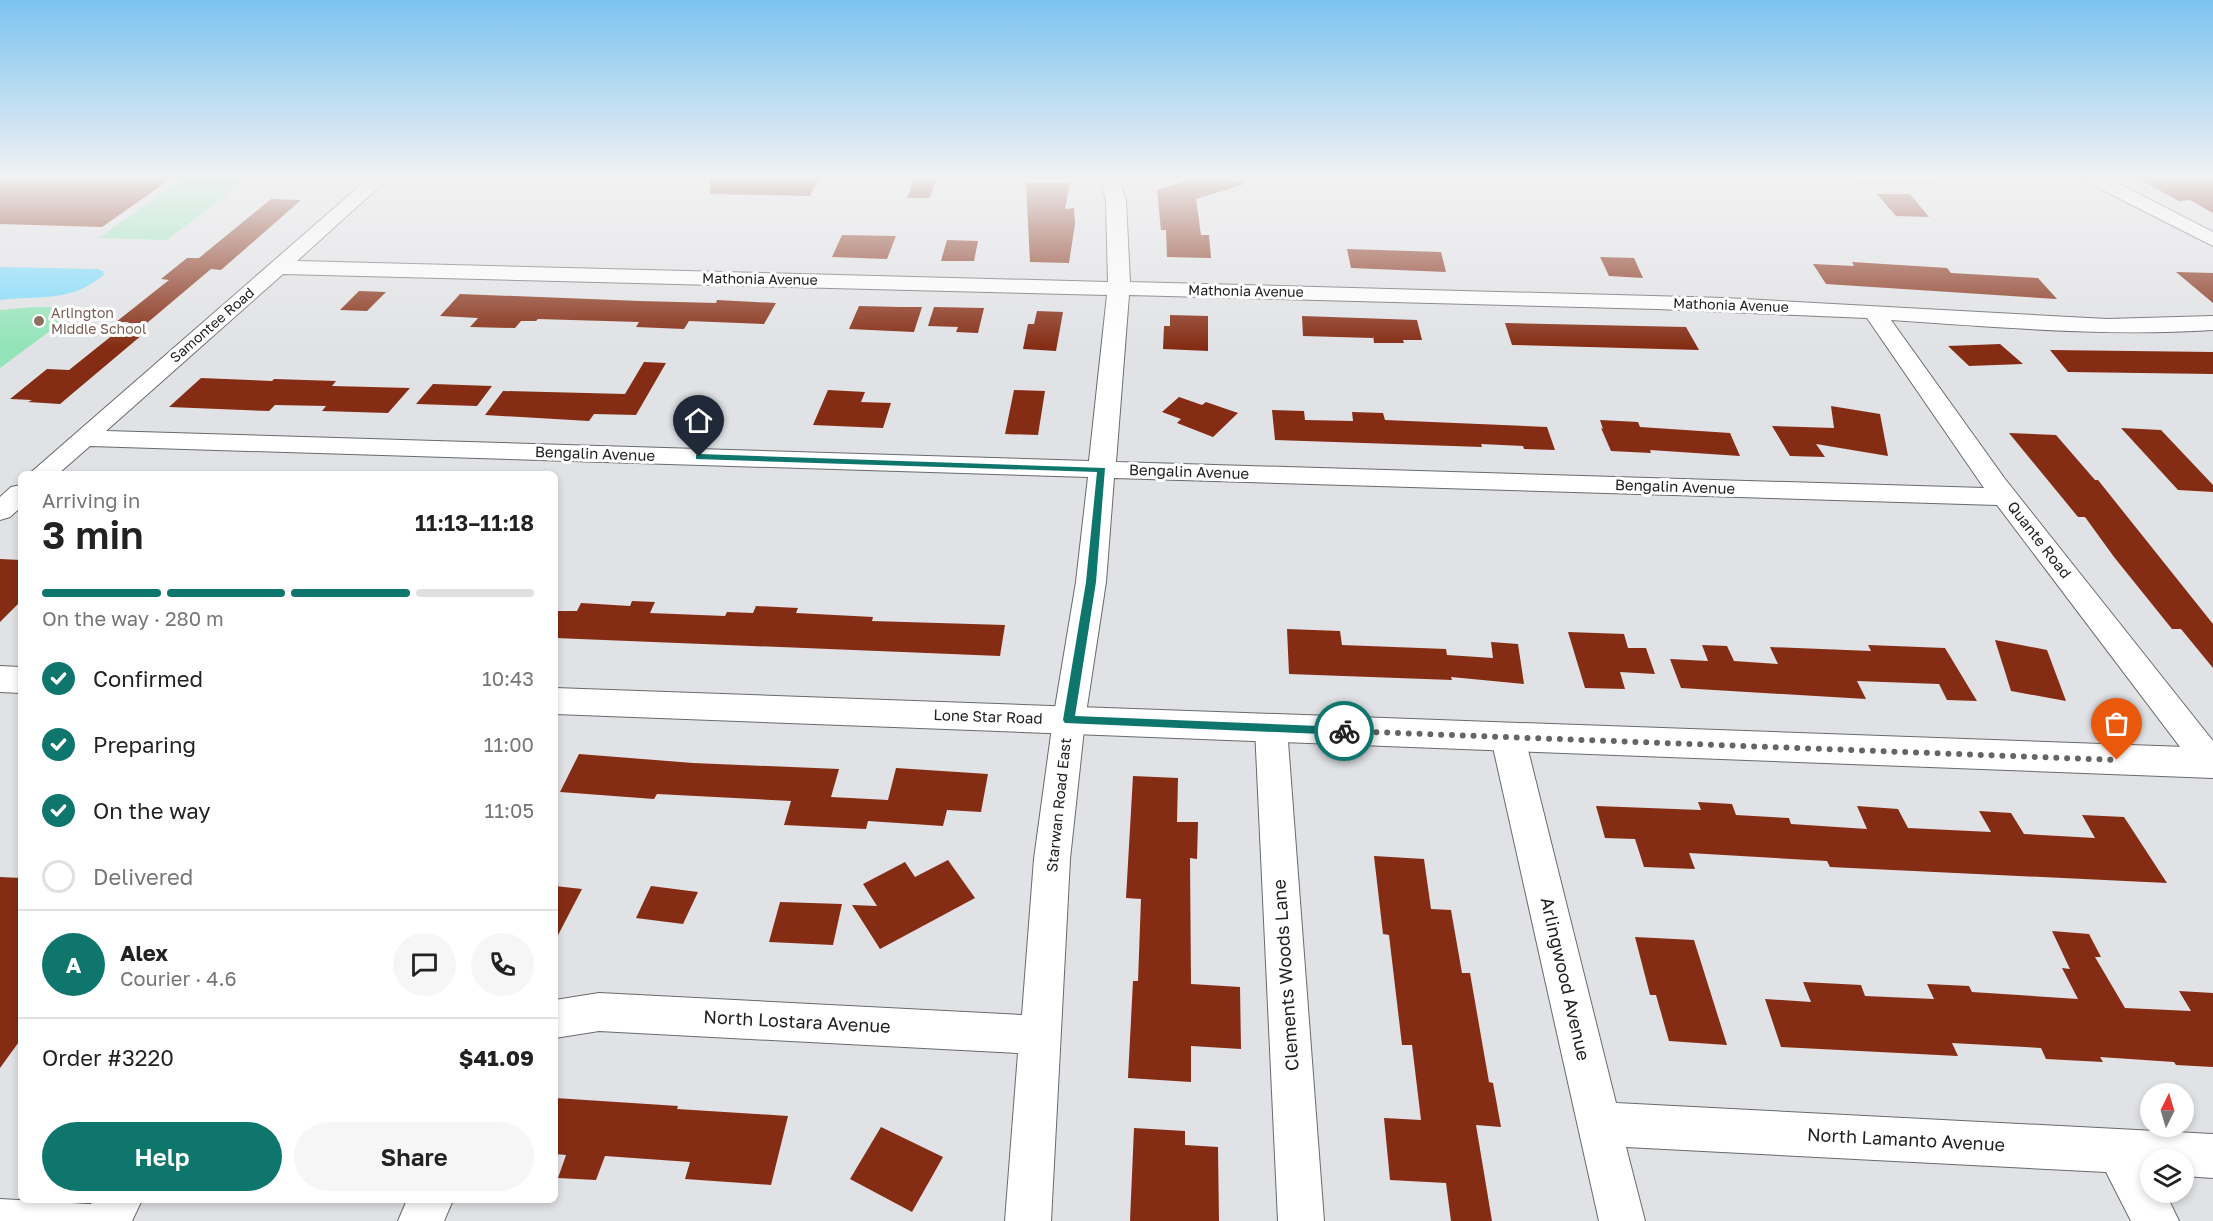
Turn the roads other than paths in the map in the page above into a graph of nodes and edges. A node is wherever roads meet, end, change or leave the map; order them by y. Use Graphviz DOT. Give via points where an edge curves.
graph roads {
  1 [pos="317,233"];
  2 [pos="1119,233"];
  3 [pos="2200,233"];
  4 [pos="2213,240"];
  5 [pos="278,267"];
  6 [pos="1119,288"];
  7 [pos="1874,312"];
  8 [pos="2213,323"];
  9 [pos="84,438"];
  10 [pos="1102,470"];
  11 [pos="46,471"];
  12 [pos="18,495"];
  13 [pos="2006,497"];
  14 [pos="0,511"];
  15 [pos="0,679"];
  16 [pos="18,680"];
  17 [pos="558,700"];
  18 [pos="1069,720"];
  19 [pos="1271,728"];
  20 [pos="1508,738"];
  21 [pos="2212,763"];
  22 [pos="558,1019"];
  23 [pos="1040,1035"];
  24 [pos="1599,1124"];
  25 [pos="2119,1152"];
  26 [pos="2213,1156"];
  27 [pos="429,1203"];
  28 [pos="0,1210"];
  29 [pos="111,1212"];
  30 [pos="421,1221"];
  31 [pos="1028,1221"];
  32 [pos="1301,1221"];
  33 [pos="1622,1221"];
  34 [pos="2156,1221"];
  1 -- 5 [label="street, Samontee Road"];
  2 -- 6 [label="street, Starwan Road East"];
  3 -- 4 [label="street"];
  5 -- 6 [label="street, Mathonia Avenue"];
  5 -- 9 [label="street, Samontee Road"];
  6 -- 7 [label="street, Mathonia Avenue" via="1657,302"];
  6 -- 10 [label="street, Starwan Road East"];
  7 -- 8 [label="street, Mathonia Avenue" via="2052,324"];
  7 -- 13 [label="street, Quante Road"];
  9 -- 10 [label="street, Bengalin Avenue"];
  9 -- 11 [label="street, Samontee Road"];
  10 -- 13 [label="street, Bengalin Avenue"];
  10 -- 18 [label="street, Starwan Road East" via="1091,582"];
  12 -- 14 [label="street"];
  13 -- 21 [label="street, Quante Road"];
  15 -- 16 [label="street"];
  17 -- 18 [label="street, Lone Star Road"];
  18 -- 19 [label="street, Lone Star Road"];
  18 -- 23 [label="street, Starwan Road East" via="1052,859"];
  19 -- 20 [label="street, Lone Star Road"];
  19 -- 32 [label="street, Clements Woods Lane"];
  20 -- 21 [label="street, Lone Star Road"];
  20 -- 24 [label="street, Arlingwood Avenue"];
  22 -- 23 [label="street, North Lostara Avenue" via="599,1012"];
  23 -- 31 [label="street, Starwan Road East"];
  24 -- 25 [label="street, North Lamanto Avenue"];
  24 -- 33 [label="street, Arlingwood Avenue"];
  25 -- 26 [label="street, North Lamanto Avenue"];
  25 -- 34 [label="street"];
  27 -- 30 [label="street"];
  28 -- 29 [label="lane"];
}
